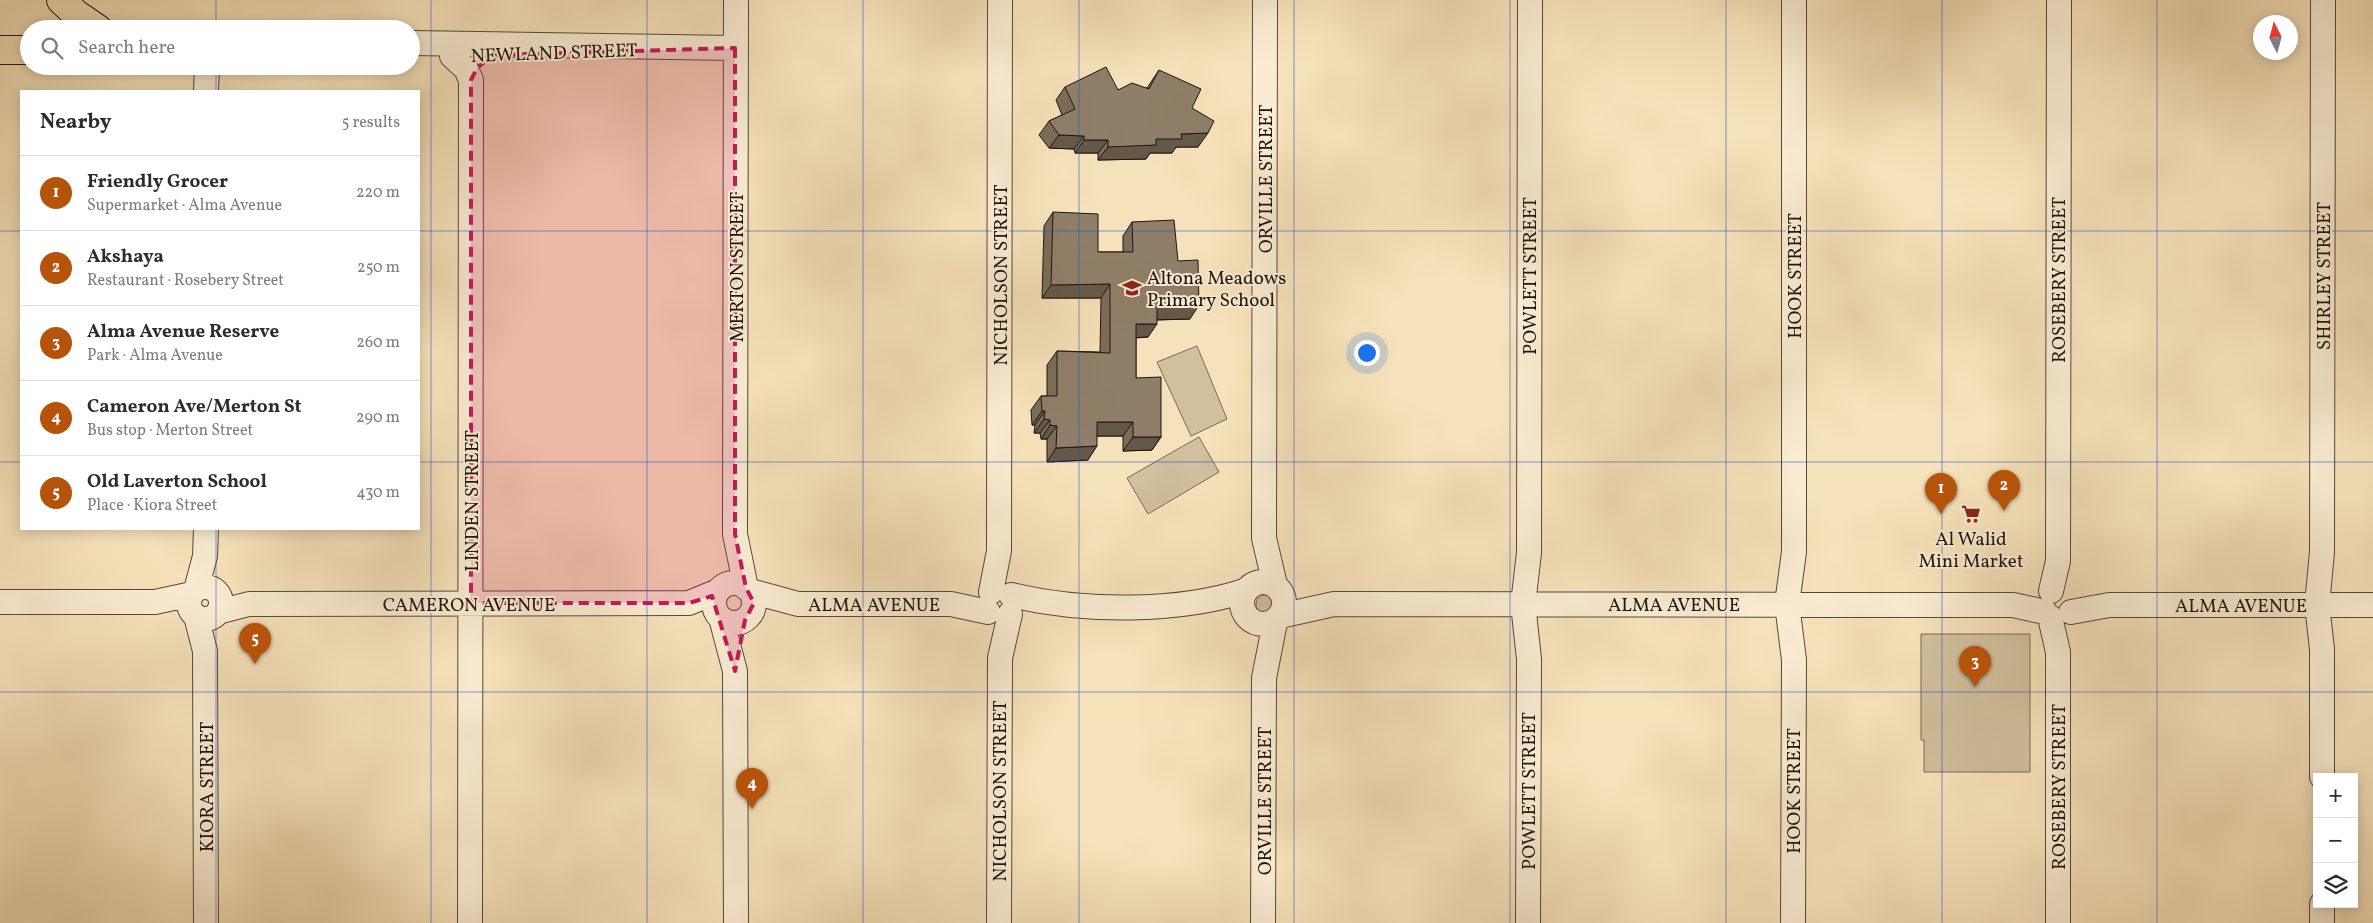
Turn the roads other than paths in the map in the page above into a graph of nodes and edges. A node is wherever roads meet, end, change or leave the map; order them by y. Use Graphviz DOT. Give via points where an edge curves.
graph roads {
  1 [pos="61,0"];
  2 [pos="736,0"];
  3 [pos="1000,0"];
  4 [pos="1265,0"];
  5 [pos="1530,0"];
  6 [pos="1794,0"];
  7 [pos="2059,0"];
  8 [pos="2323,0"];
  9 [pos="85,20"];
  10 [pos="420,43"];
  11 [pos="697,48"];
  12 [pos="735,48"];
  13 [pos="0,50"];
  14 [pos="20,50"];
  15 [pos="494,55"];
  16 [pos="420,56"];
  17 [pos="452,56"];
  18 [pos="206,75"];
  19 [pos="471,80"];
  20 [pos="206,90"];
  21 [pos="206,530"];
  22 [pos="735,534"];
  23 [pos="1264,587"];
  24 [pos="748,589"];
  25 [pos="719,590"];
  26 [pos="0,602"];
  27 [pos="205,603"];
  28 [pos="471,603"];
  29 [pos="689,603"];
  30 [pos="1000,603"];
  31 [pos="798,604"];
  32 [pos="1187,604"];
  33 [pos="1334,604"];
  34 [pos="1529,604"];
  35 [pos="1793,604"];
  36 [pos="2058,604"];
  37 [pos="2323,605"];
  38 [pos="2373,605"];
  39 [pos="720,617"];
  40 [pos="747,617"];
  41 [pos="1249,619"];
  42 [pos="1278,619"];
  43 [pos="734,671"];
  44 [pos="1264,678"];
  45 [pos="2322,773"];
  46 [pos="2322,908"];
  47 [pos="206,923"];
  48 [pos="470,923"];
  49 [pos="736,923"];
  50 [pos="999,923"];
  51 [pos="1263,923"];
  52 [pos="1528,923"];
  53 [pos="1793,923"];
  54 [pos="2058,923"];
  55 [pos="2322,923"];
  1 -- 9 [label="highway"];
  2 -- 12 [label="street, MERTON STREET"];
  3 -- 30 [label="street, NICHOLSON STREET"];
  4 -- 23 [label="street, ORVILLE STREET"];
  5 -- 34 [label="street, POWLETT STREET"];
  6 -- 35 [label="street, HOOK STREET"];
  7 -- 36 [label="street, ROSEBERY STREET"];
  8 -- 37 [label="street, SHIRLEY STREET"];
  10 -- 11 [label="street, NEWLAND STREET"];
  11 -- 12 [label="street, NEWLAND STREET"];
  11 -- 15 [label="street, NEWLAND STREET"];
  12 -- 22 [label="street, MERTON STREET"];
  13 -- 14 [label="highway"];
  15 -- 17 [label="street, NEWLAND STREET"];
  15 -- 19 [label="street" via="477,68"];
  16 -- 17 [label="street, NEWLAND STREET"];
  17 -- 19 [label="street" via="466,69"];
  18 -- 20 [label="street"];
  19 -- 28 [label="street, LINDEN STREET"];
  21 -- 27 [label="street"];
  22 -- 24 [label="street, MERTON STREET"];
  22 -- 25 [label="street, MERTON STREET"];
  23 -- 32 [label="street, ALMA AVENUE"];
  23 -- 33 [label="street, ALMA AVENUE"];
  23 -- 41 [label="street" via="1242,600"];
  23 -- 42 [label="street" via="1285,603"];
  24 -- 25 [label="street" via="736,583"];
  24 -- 31 [label="street, ALMA AVENUE"];
  24 -- 40 [label="street" via="754,603"];
  25 -- 29 [label="street, CAMERON AVENUE"];
  25 -- 39 [label="street" via="714,604"];
  26 -- 27 [label="street"];
  27 -- 28 [label="street, CAMERON AVENUE"];
  27 -- 47 [label="street, KIORA STREET"];
  28 -- 29 [label="street, CAMERON AVENUE"];
  28 -- 48 [label="street, LINDEN STREET"];
  29 -- 39 [label="street, CAMERON AVENUE"];
  30 -- 31 [label="street, ALMA AVENUE"];
  30 -- 32 [label="street, ALMA AVENUE" via="1088,607"];
  30 -- 50 [label="street, NICHOLSON STREET"];
  31 -- 40 [label="street, ALMA AVENUE"];
  32 -- 41 [label="street, ALMA AVENUE"];
  33 -- 34 [label="street, ALMA AVENUE"];
  33 -- 42 [label="street, ALMA AVENUE"];
  34 -- 35 [label="street, ALMA AVENUE"];
  34 -- 52 [label="street, POWLETT STREET" via="1534,629 1528,659"];
  35 -- 36 [label="street, ALMA AVENUE"];
  35 -- 53 [label="street, HOOK STREET" via="1799,628 1794,660"];
  36 -- 37 [label="street, ALMA AVENUE"];
  36 -- 54 [label="street, ROSEBERY STREET"];
  37 -- 38 [label="street, ALMA AVENUE"];
  37 -- 45 [label="street, SHIRLEY STREET" via="2328,629 2322,650"];
  39 -- 40 [label="street" via="733,623"];
  39 -- 43 [label="street"];
  40 -- 43 [label="street"];
  41 -- 42 [label="street" via="1262,625"];
  41 -- 44 [label="street, ORVILLE STREET"];
  42 -- 44 [label="street, ORVILLE STREET"];
  43 -- 49 [label="street"];
  44 -- 51 [label="street, ORVILLE STREET"];
  46 -- 55 [label="street"];
}
